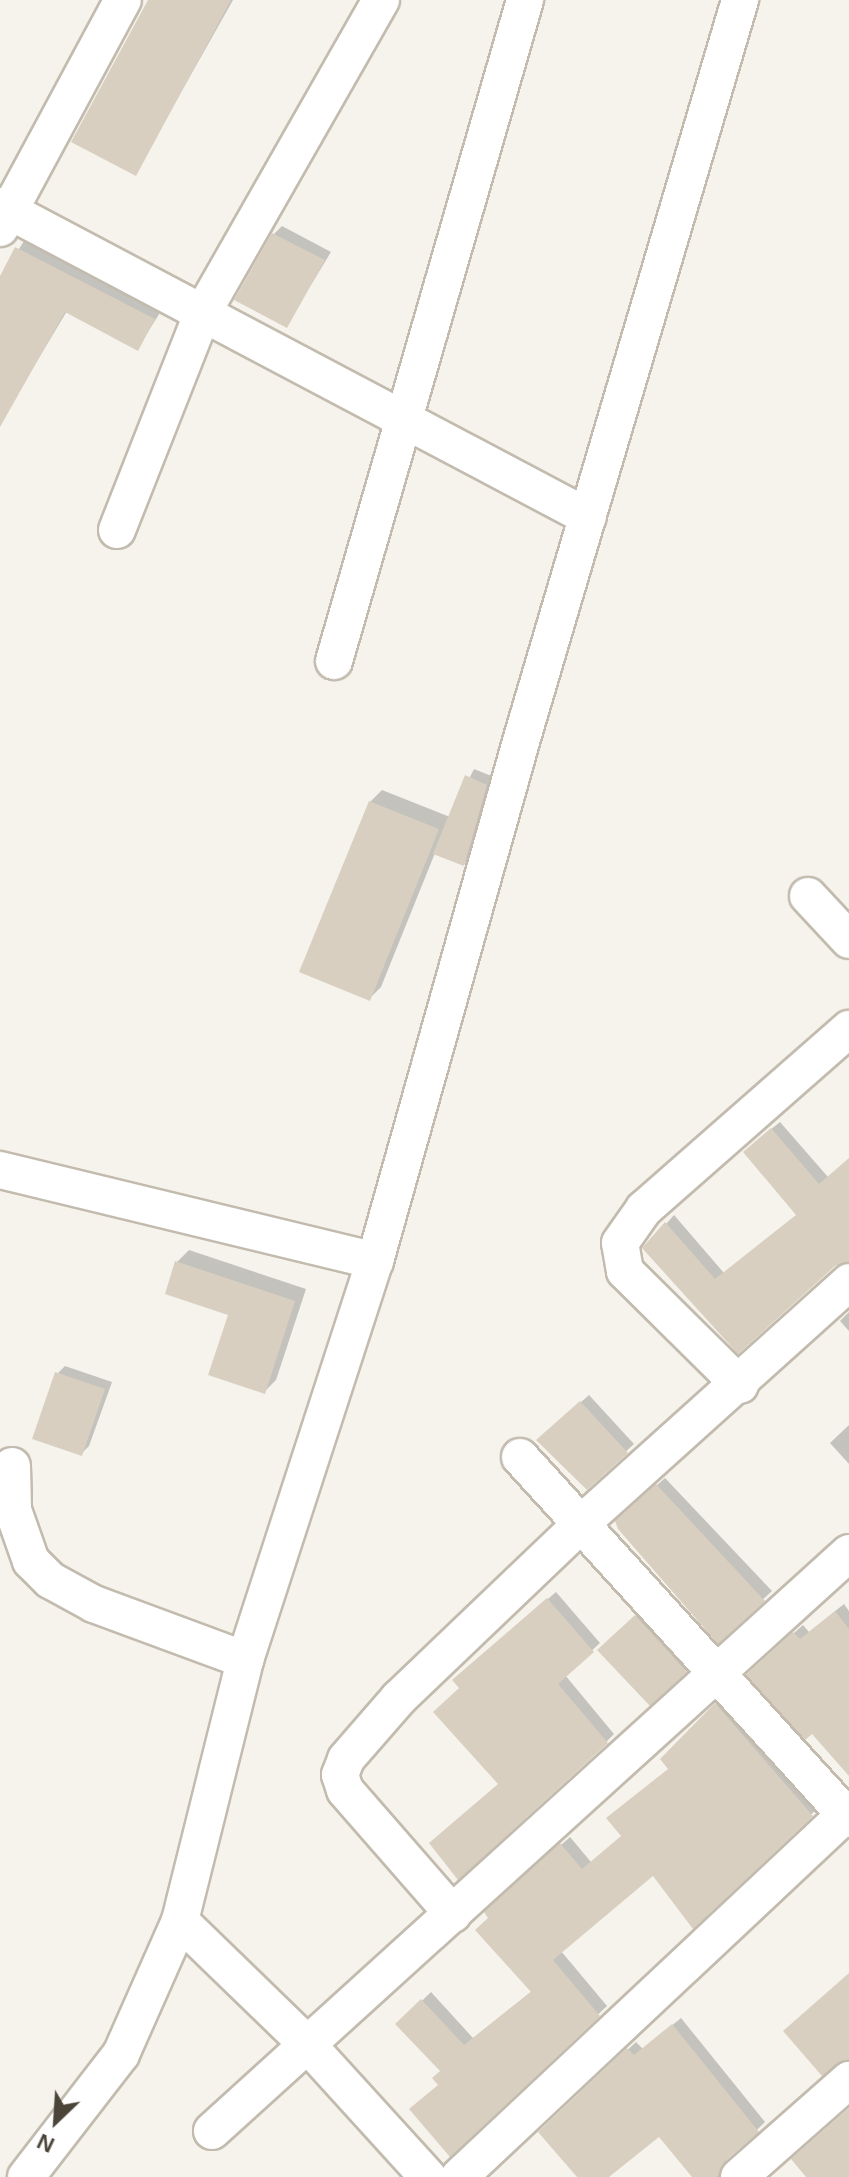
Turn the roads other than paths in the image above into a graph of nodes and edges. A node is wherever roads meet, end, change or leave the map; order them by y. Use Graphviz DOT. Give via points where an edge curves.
graph roads {
  1 [pos="123,0"];
  2 [pos="381,0"];
  3 [pos="525,0"];
  4 [pos="740,0"];
  5 [pos="3,215"];
  6 [pos="203,312"];
  7 [pos="406,417"];
  8 [pos="588,517"];
  9 [pos="117,530"];
  10 [pos="334,661"];
  11 [pos="808,896"];
  12 [pos="849,940"];
  13 [pos="849,1029"];
  14 [pos="0,1170"];
  15 [pos="375,1261"];
  16 [pos="849,1282"];
  17 [pos="740,1385"];
  18 [pos="520,1457"];
  19 [pos="12,1466"];
  20 [pos="584,1521"];
  21 [pos="849,1553"];
  22 [pos="245,1660"];
  23 [pos="716,1675"];
  24 [pos="848,1815"];
  25 [pos="453,1914"];
  26 [pos="180,1921"];
  27 [pos="306,2043"];
  28 [pos="849,2080"];
  29 [pos="212,2131"];
  30 [pos="26,2177"];
  31 [pos="428,2177"];
  32 [pos="459,2177"];
  33 [pos="739,2177"];
  1 -- 5 [label="street"];
  2 -- 6 [label="street"];
  3 -- 7 [label="street"];
  4 -- 8 [label="street"];
  5 -- 6 [label="street"];
  6 -- 7 [label="street"];
  6 -- 9 [label="street"];
  7 -- 8 [label="street"];
  7 -- 10 [label="street"];
  8 -- 15 [label="street"];
  11 -- 12 [label="street"];
  13 -- 17 [label="street" via="644,1209 620,1243 625,1271"];
  14 -- 15 [label="street"];
  15 -- 22 [label="street"];
  16 -- 17 [label="street"];
  17 -- 20 [label="street"];
  18 -- 20 [label="street"];
  19 -- 22 [label="street" via="13,1510 31,1561 50,1580 94,1604"];
  20 -- 23 [label="street"];
  20 -- 25 [label="street" via="399,1698 346,1759 340,1775 345,1790"];
  21 -- 23 [label="street"];
  22 -- 26 [label="street"];
  23 -- 24 [label="street"];
  23 -- 25 [label="street"];
  24 -- 32 [label="street"];
  25 -- 27 [label="street"];
  26 -- 27 [label="street"];
  26 -- 30 [label="street" via="121,2054"];
  27 -- 29 [label="street"];
  27 -- 31 [label="street"];
  28 -- 33 [label="street"];
}
